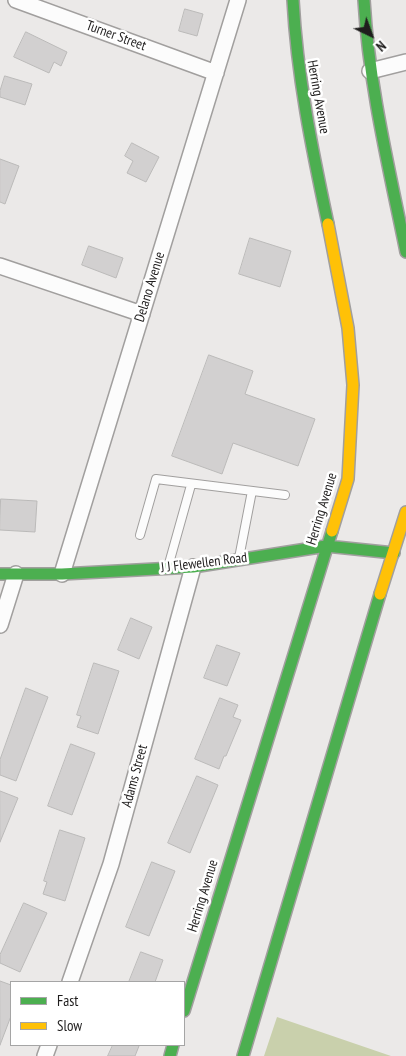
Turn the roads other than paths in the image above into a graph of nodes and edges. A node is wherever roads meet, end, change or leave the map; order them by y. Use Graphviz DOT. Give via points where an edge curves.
graph roads {
  1 [pos="16,0"];
  2 [pos="238,0"];
  3 [pos="293,0"];
  4 [pos="364,0"];
  5 [pos="406,62"];
  6 [pos="370,71"];
  7 [pos="216,73"];
  8 [pos="406,252"];
  9 [pos="0,266"];
  10 [pos="142,314"];
  11 [pos="191,485"];
  12 [pos="252,491"];
  13 [pos="285,495"];
  14 [pos="406,512"];
  15 [pos="140,535"];
  16 [pos="326,546"];
  17 [pos="400,555"];
  18 [pos="239,560"];
  19 [pos="193,567"];
  20 [pos="168,568"];
  21 [pos="0,574"];
  22 [pos="16,574"];
  23 [pos="62,574"];
  24 [pos="0,626"];
  25 [pos="70,981"];
  26 [pos="185,1008"];
  27 [pos="242,1056"];
  1 -- 7 [label="street, Turner Street"];
  2 -- 7 [label="street, Delano Avenue"];
  3 -- 16 [label="main road, Herring Avenue" via="302,98 351,354 348,479"];
  4 -- 6 [label="main road"];
  5 -- 6 [label="street"];
  6 -- 8 [label="main road"];
  7 -- 10 [label="street, Delano Avenue"];
  9 -- 10 [label="street"];
  10 -- 23 [label="street, Delano Avenue"];
  11 -- 12 [label="lane"];
  11 -- 15 [label="lane" via="156,479"];
  11 -- 20 [label="lane"];
  12 -- 13 [label="lane"];
  12 -- 18 [label="lane"];
  14 -- 17 [label="main road"];
  16 -- 17 [label="main road, J J Flewellen Road"];
  16 -- 18 [label="main road, J J Flewellen Road"];
  16 -- 26 [label="main road, Herring Avenue"];
  17 -- 27 [label="main road" via="380,593"];
  18 -- 19 [label="main road, J J Flewellen Road"];
  19 -- 20 [label="main road, J J Flewellen Road"];
  19 -- 25 [label="street, Adams Street" via="111,864"];
  20 -- 23 [label="main road, J J Flewellen Road"];
  21 -- 22 [label="main road, J J Flewellen Road"];
  22 -- 23 [label="main road, J J Flewellen Road"];
  22 -- 24 [label="street"];
}
